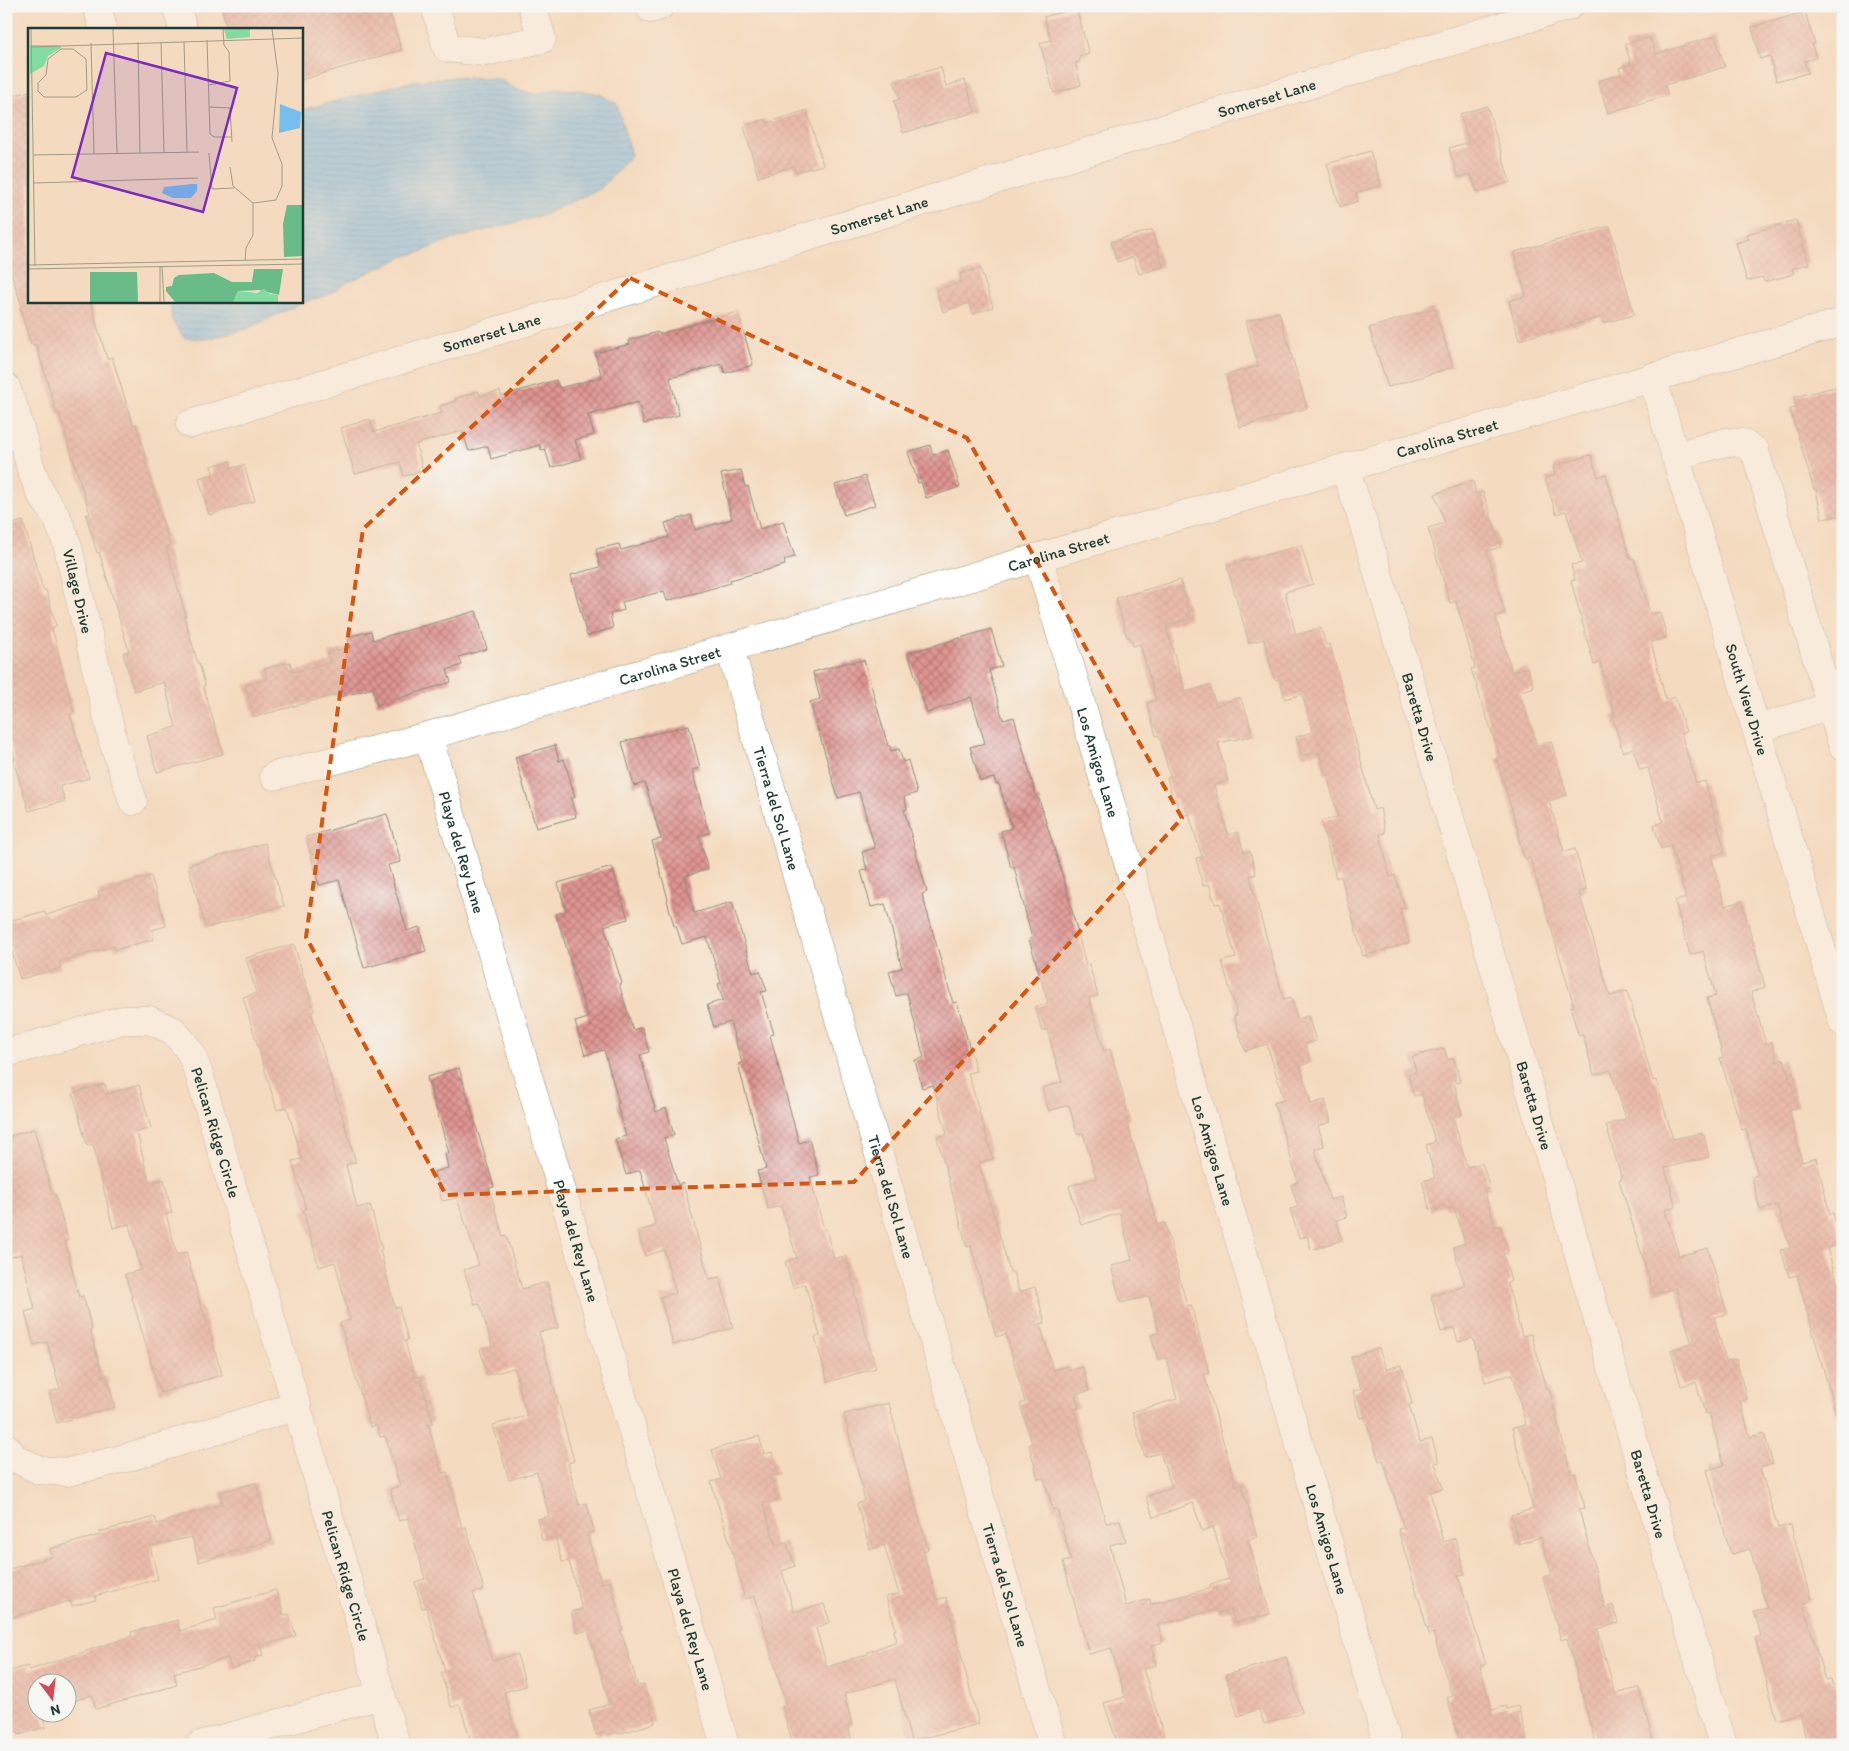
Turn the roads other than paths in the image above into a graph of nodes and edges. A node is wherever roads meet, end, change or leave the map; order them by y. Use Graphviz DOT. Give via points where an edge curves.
graph roads {
  1 [pos="97,6"];
  2 [pos="176,6"];
  3 [pos="435,6"];
  4 [pos="532,6"];
  5 [pos="650,6"];
  6 [pos="660,6"];
  7 [pos="1569,6"];
  8 [pos="104,28"];
  9 [pos="183,28"];
  10 [pos="1843,322"];
  11 [pos="1652,378"];
  12 [pos="6,386"];
  13 [pos="190,424"];
  14 [pos="1675,456"];
  15 [pos="1345,468"];
  16 [pos="1038,557"];
  17 [pos="730,649"];
  18 [pos="1831,706"];
  19 [pos="1756,729"];
  20 [pos="428,736"];
  21 [pos="1843,746"];
  22 [pos="274,776"];
  23 [pos="133,801"];
  24 [pos="1843,1022"];
  25 [pos="6,1053"];
  26 [pos="297,1406"];
  27 [pos="6,1447"];
  28 [pos="381,1696"];
  29 [pos="200,1745"];
  30 [pos="396,1745"];
  31 [pos="725,1745"];
  32 [pos="1053,1745"];
  33 [pos="1388,1745"];
  34 [pos="1723,1745"];
  1 -- 8 [label="street"];
  2 -- 9 [label="street"];
  3 -- 4 [label="street" via="448,48 485,52 542,40"];
  5 -- 6 [label="street" via="651,9"];
  7 -- 13 [label="street, Somerset Lane"];
  10 -- 11 [label="street, Carolina Street"];
  11 -- 14 [label="street, South View Drive"];
  11 -- 15 [label="street, Carolina Street"];
  12 -- 23 [label="street, Village Drive" via="31,469 67,543 113,741"];
  14 -- 18 [label="street" via="1726,442 1742,443 1755,451"];
  14 -- 19 [label="street, South View Drive"];
  15 -- 16 [label="street, Carolina Street"];
  15 -- 34 [label="street, Baretta Drive"];
  16 -- 17 [label="street, Carolina Street"];
  16 -- 33 [label="street, Los Amigos Lane"];
  17 -- 20 [label="street, Carolina Street"];
  17 -- 32 [label="street, Tierra del Sol Lane"];
  18 -- 19 [label="street"];
  18 -- 21 [label="street"];
  19 -- 24 [label="street, South View Drive"];
  20 -- 22 [label="street, Carolina Street"];
  20 -- 31 [label="street, Playa del Rey Lane"];
  25 -- 26 [label="street, Pelican Ridge Circle" via="123,1020 149,1020 174,1032 191,1053 200,1077"];
  26 -- 27 [label="street" via="68,1472 39,1470 15,1458"];
  26 -- 28 [label="street, Pelican Ridge Circle"];
  28 -- 29 [label="street"];
  28 -- 30 [label="street, Pelican Ridge Circle"];
}
